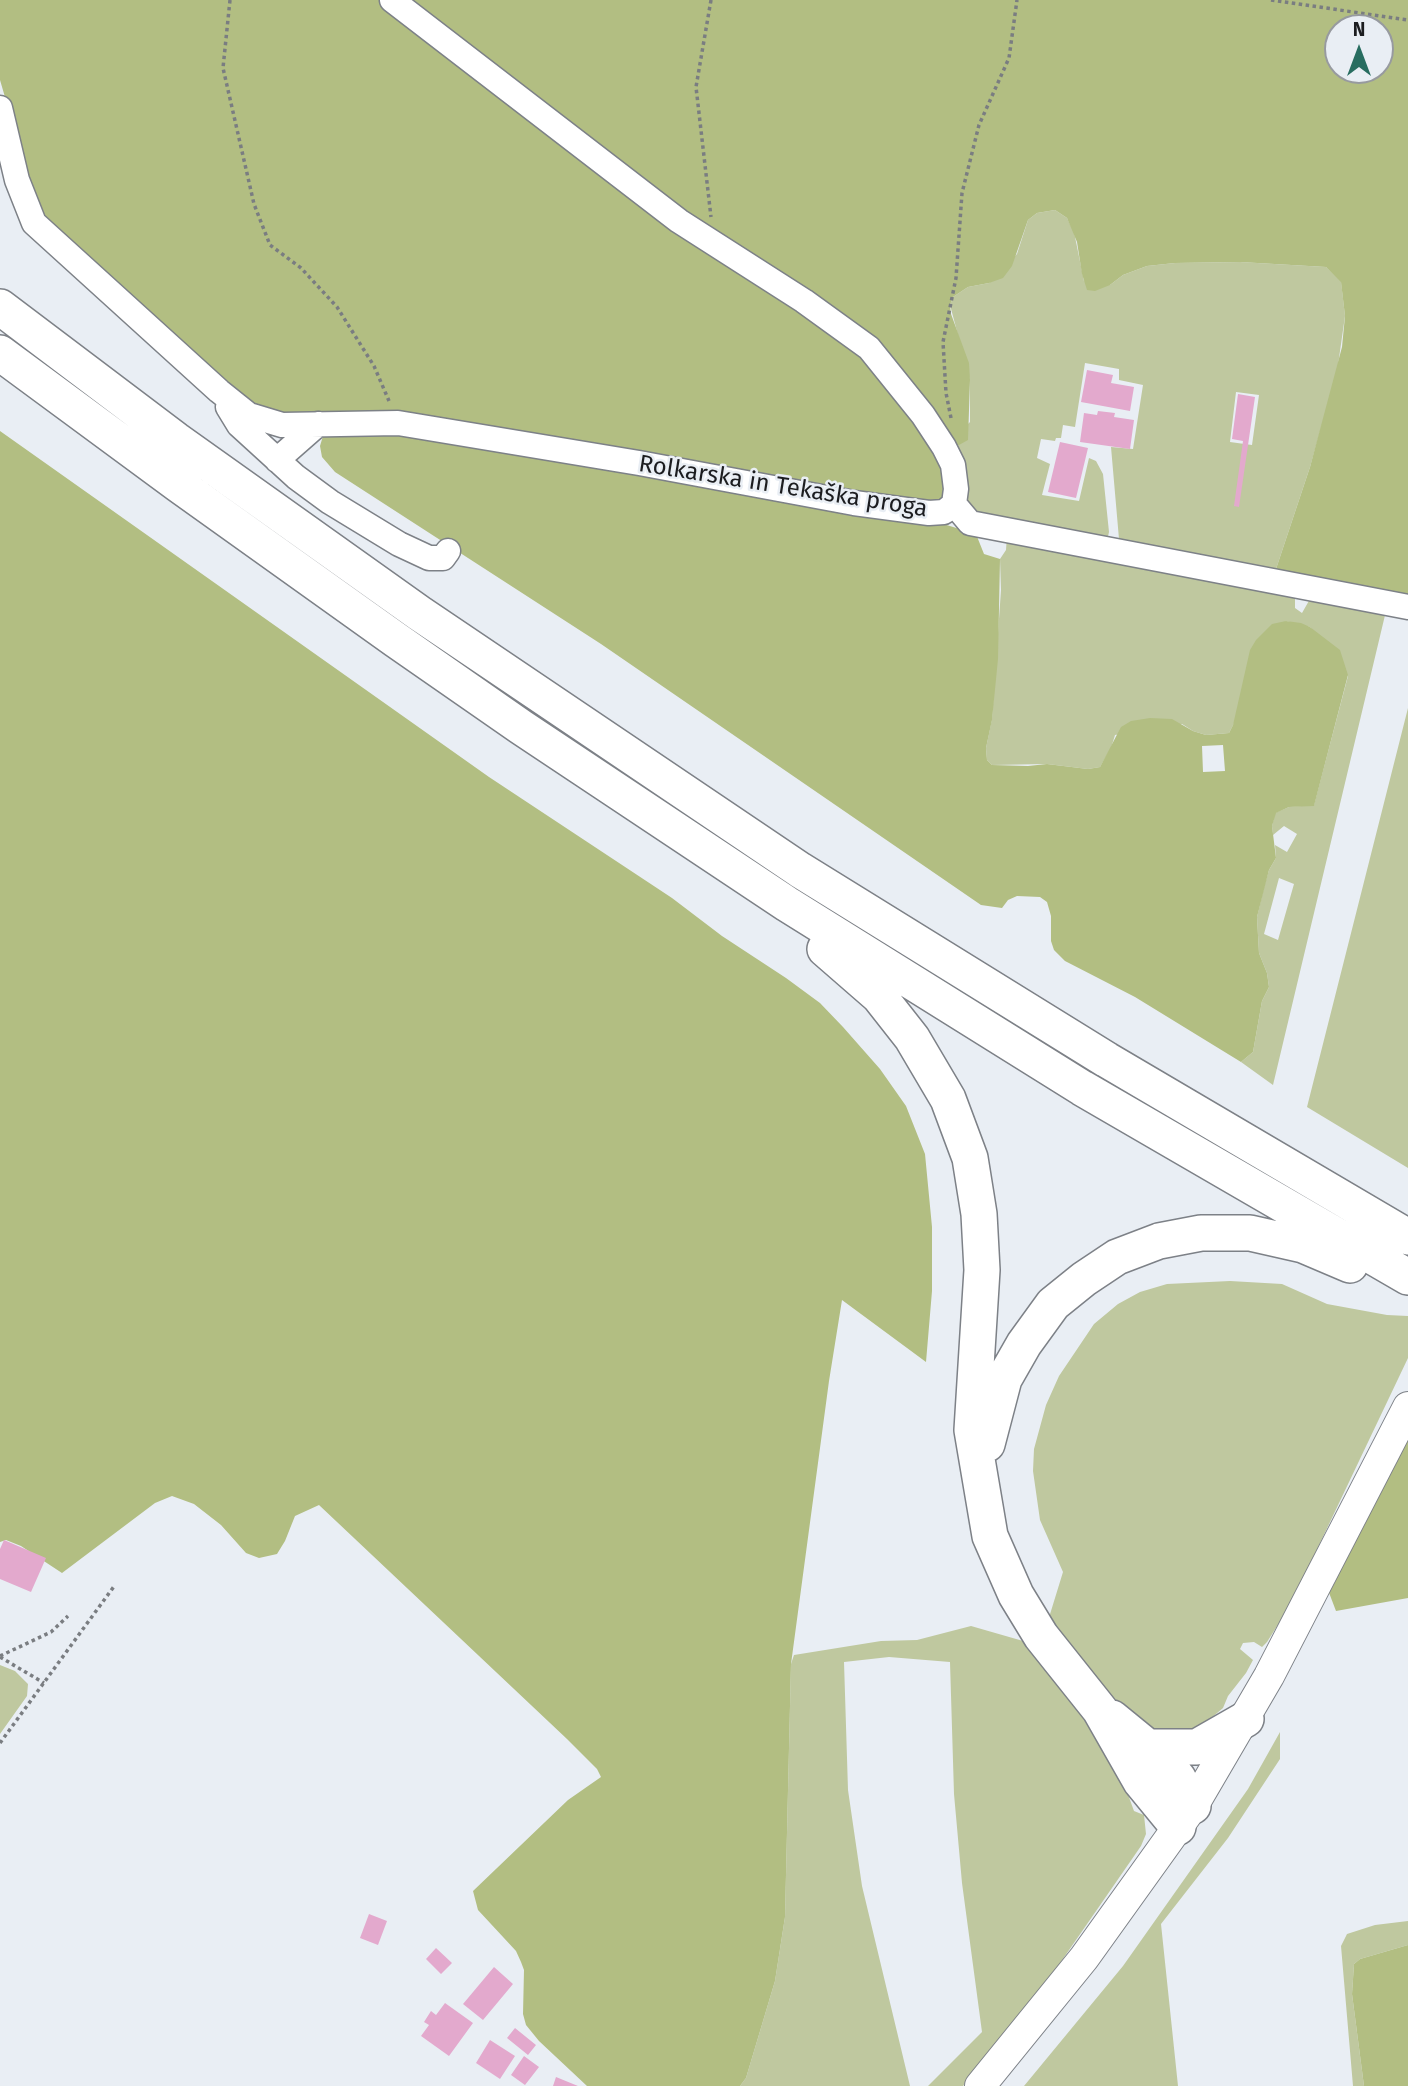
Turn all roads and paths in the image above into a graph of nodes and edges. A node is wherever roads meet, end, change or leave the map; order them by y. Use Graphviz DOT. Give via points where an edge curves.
graph roads {
  1 [pos="230,0"];
  2 [pos="392,0"];
  3 [pos="711,0"];
  4 [pos="1017,0"];
  5 [pos="1271,0"];
  6 [pos="1408,20"];
  7 [pos="0,108"];
  8 [pos="714,244"];
  9 [pos="0,307"];
  10 [pos="0,353"];
  11 [pos="219,391"];
  12 [pos="398,423"];
  13 [pos="318,424"];
  14 [pos="952,425"];
  15 [pos="277,460"];
  16 [pos="954,504"];
  17 [pos="448,551"];
  18 [pos="1408,607"];
  19 [pos="787,904"];
  20 [pos="1408,1237"];
  21 [pos="1408,1277"];
  22 [pos="1408,1288"];
  23 [pos="1408,1406"];
  24 [pos="981,1486"];
  25 [pos="115,1585"];
  26 [pos="68,1616"];
  27 [pos="0,1656"];
  28 [pos="44,1683"];
  29 [pos="1100,1710"];
  30 [pos="1246,1719"];
  31 [pos="0,1743"];
  32 [pos="1150,1748"];
  33 [pos="1186,1817"];
  34 [pos="980,2086"];
  1 -- 12 [label="path" via="223,68 254,204 270,245 301,268 337,307 374,366"];
  2 -- 8 [label="street, Rolkarska in Tekaška proga" via="564,135"];
  3 -- 8 [label="path" via="696,88"];
  4 -- 14 [label="path" via="1009,58 979,125 962,193 956,278 943,342"];
  5 -- 6 [label="path"];
  7 -- 11 [label="street, Rolkarska in Tekaška proga" via="17,180 34,223"];
  8 -- 16 [label="street, Rolkarska in Tekaška proga" via="869,348 944,447 953,465"];
  9 -- 20 [label="highway" via="176,440 419,613 800,870 1107,1060"];
  10 -- 19 [label="highway" via="408,648"];
  11 -- 13 [label="street, Rolkarska in Tekaška proga" via="249,415 282,425"];
  11 -- 15 [label="street" via="239,425"];
  12 -- 13 [label="street, Rolkarska in Tekaška proga"];
  12 -- 16 [label="street, Rolkarska in Tekaška proga" via="854,503 929,513 944,512"];
  13 -- 15 [label="street"];
  15 -- 17 [label="street" via="330,502 399,544 438,559"];
  16 -- 18 [label="street" via="970,523"];
  19 -- 21 [label="highway" via="1070,1081"];
  19 -- 24 [label="highway" via="813,942 879,996 912,1038 948,1098 970,1158 982,1270 972,1430"];
  22 -- 24 [label="highway" via="1386,1284 1303,1245 1250,1233 1201,1233 1159,1241 1117,1257 1054,1304 1024,1344 1000,1392"];
  23 -- 30 [label="main road"];
  24 -- 29 [label="highway" via="990,1536 1016,1595 1041,1636"];
  25 -- 28 [label="path"];
  26 -- 27 [label="path" via="51,1632"];
  27 -- 28 [label="path"];
  28 -- 31 [label="path"];
  29 -- 32 [label="highway"];
  29 -- 33 [label="highway" via="1155,1802"];
  30 -- 32 [label="highway" via="1197,1746"];
  30 -- 33 [label="main road"];
  32 -- 33 [label="highway" via="1178,1779"];
  33 -- 34 [label="main road" via="1084,1958"];
}
